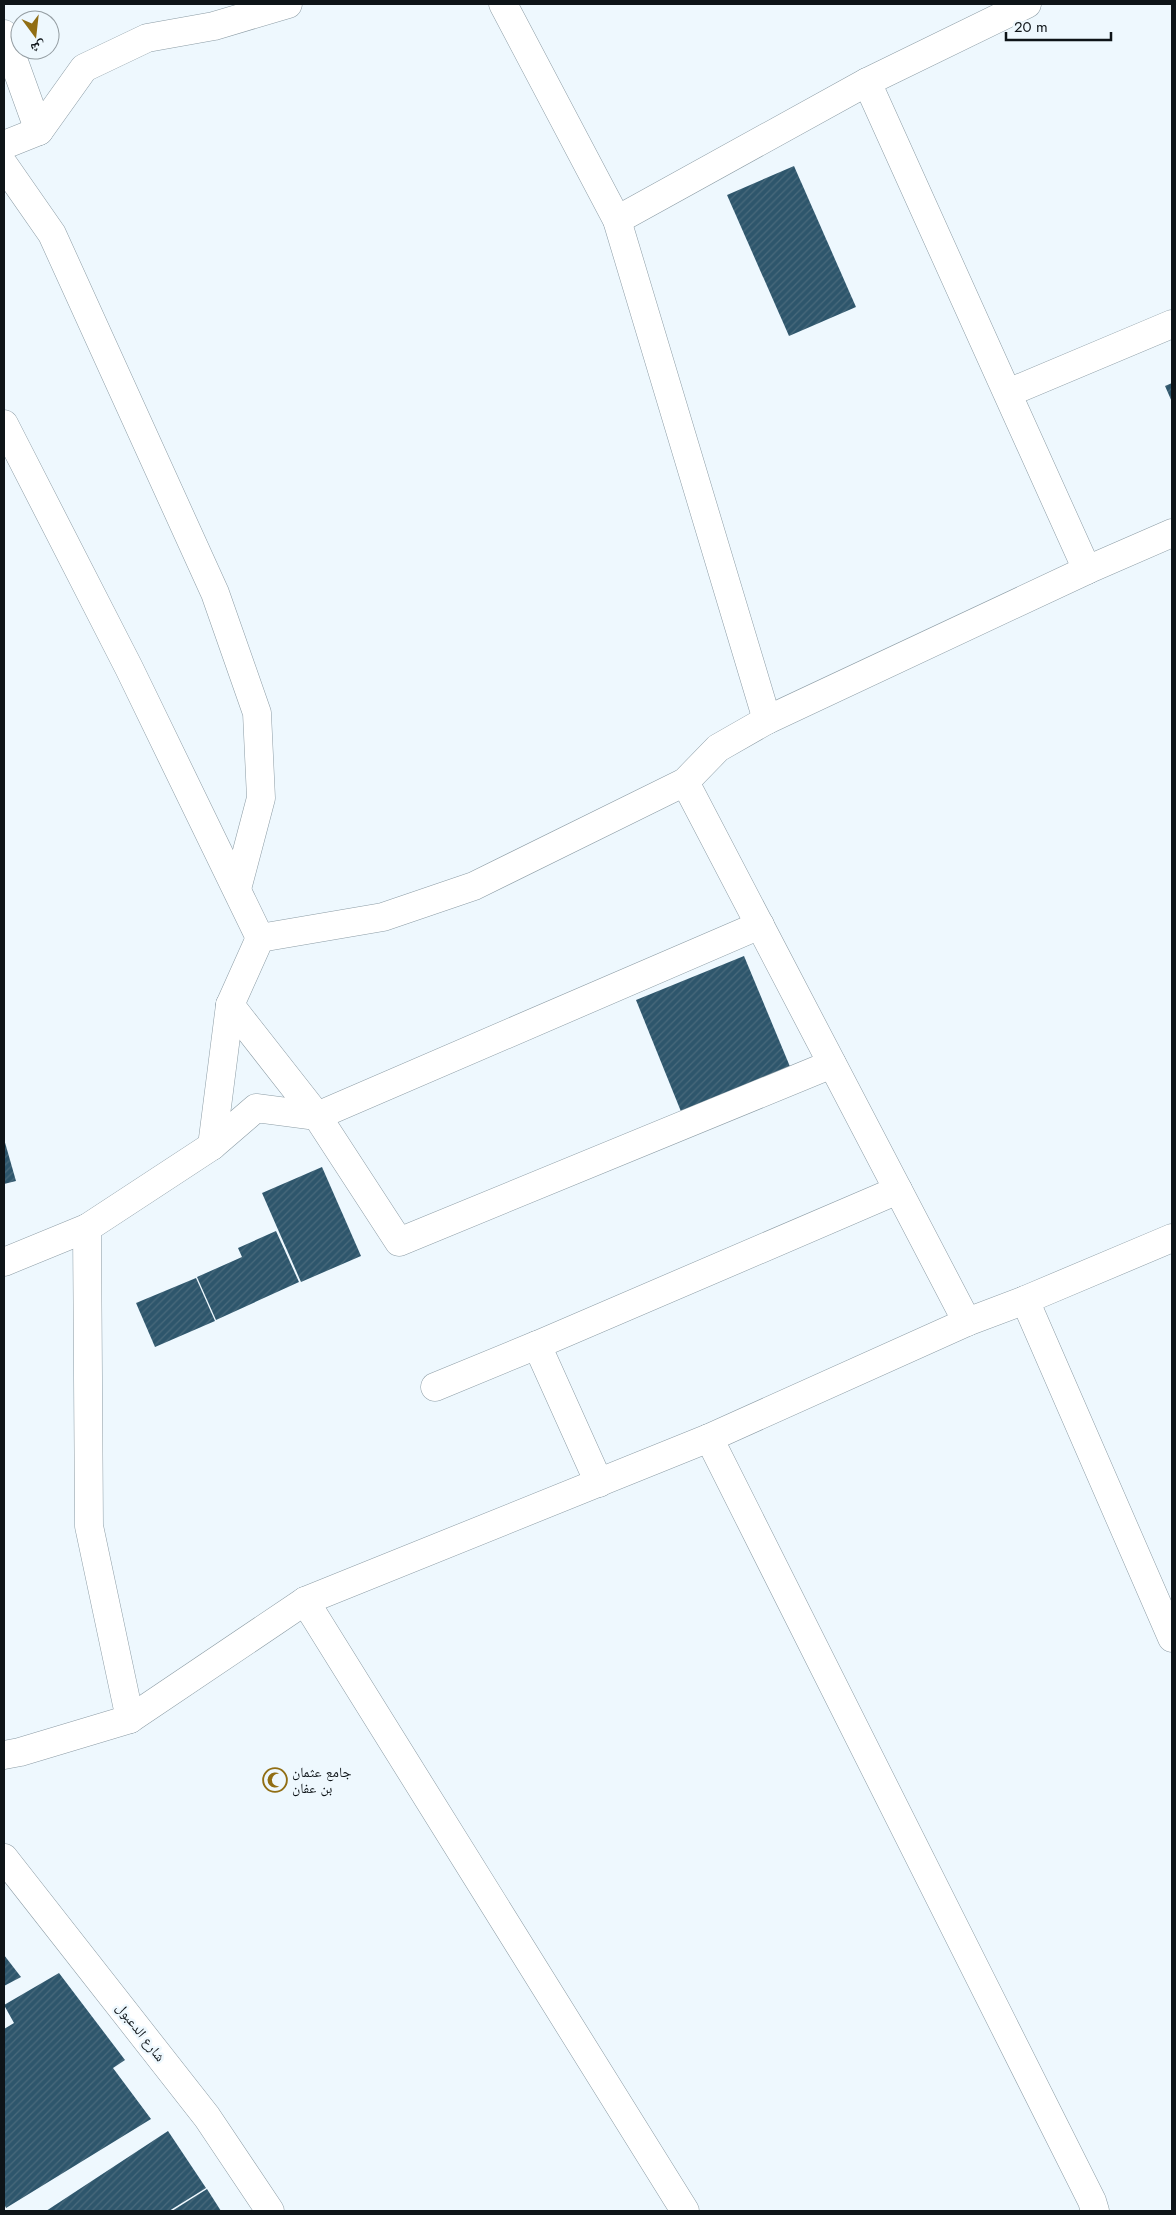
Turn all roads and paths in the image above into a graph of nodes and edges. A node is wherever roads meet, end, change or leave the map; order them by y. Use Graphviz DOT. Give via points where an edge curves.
graph roads {
  1 [pos="288,4"];
  2 [pos="503,4"];
  3 [pos="1026,4"];
  4 [pos="4,34"];
  5 [pos="867,82"];
  6 [pos="39,131"];
  7 [pos="4,145"];
  8 [pos="4,165"];
  9 [pos="617,220"];
  10 [pos="1172,324"];
  11 [pos="1008,393"];
  12 [pos="4,424"];
  13 [pos="1172,533"];
  14 [pos="1088,570"];
  15 [pos="768,720"];
  16 [pos="685,782"];
  17 [pos="237,890"];
  18 [pos="760,925"];
  19 [pos="260,938"];
  20 [pos="230,1005"];
  21 [pos="832,1064"];
  22 [pos="318,1116"];
  23 [pos="212,1146"];
  24 [pos="898,1190"];
  25 [pos="88,1228"];
  26 [pos="1172,1238"];
  27 [pos="4,1262"];
  28 [pos="1025,1300"];
  29 [pos="967,1322"];
  30 [pos="537,1345"];
  31 [pos="435,1387"];
  32 [pos="709,1438"];
  33 [pos="599,1483"];
  34 [pos="305,1601"];
  35 [pos="1172,1638"];
  36 [pos="130,1719"];
  37 [pos="4,1755"];
  38 [pos="4,1858"];
  39 [pos="270,2211"];
  40 [pos="685,2211"];
  41 [pos="1095,2211"];
  1 -- 6 [label="street" via="214,26 147,38 84,68"];
  2 -- 9 [label="street"];
  3 -- 5 [label="street"];
  4 -- 6 [label="street"];
  5 -- 9 [label="street"];
  5 -- 11 [label="street"];
  6 -- 7 [label="street"];
  8 -- 17 [label="street" via="52,234 215,593 256,713 261,798"];
  9 -- 15 [label="street"];
  10 -- 11 [label="street"];
  11 -- 14 [label="street"];
  12 -- 17 [label="street" via="129,668"];
  13 -- 14 [label="street"];
  14 -- 15 [label="street"];
  15 -- 16 [label="street" via="718,748"];
  16 -- 18 [label="street"];
  16 -- 19 [label="street" via="474,886 383,917"];
  17 -- 19 [label="street"];
  18 -- 21 [label="street"];
  18 -- 22 [label="street"];
  19 -- 20 [label="street"];
  20 -- 22 [label="street"];
  20 -- 23 [label="street"];
  21 -- 22 [label="street" via="399,1242"];
  21 -- 24 [label="street"];
  22 -- 23 [label="street" via="256,1108"];
  23 -- 25 [label="street"];
  24 -- 29 [label="street"];
  24 -- 30 [label="street"];
  25 -- 27 [label="street"];
  25 -- 36 [label="street" via="89,1526"];
  26 -- 28 [label="street"];
  28 -- 29 [label="street"];
  28 -- 35 [label="street"];
  29 -- 32 [label="street"];
  30 -- 31 [label="street"];
  30 -- 33 [label="street"];
  32 -- 33 [label="street"];
  32 -- 41 [label="street"];
  33 -- 34 [label="street"];
  34 -- 36 [label="street"];
  34 -- 40 [label="street"];
  36 -- 37 [label="street"];
  38 -- 39 [label="street, شارع الدعبول" via="207,2117"];
}
